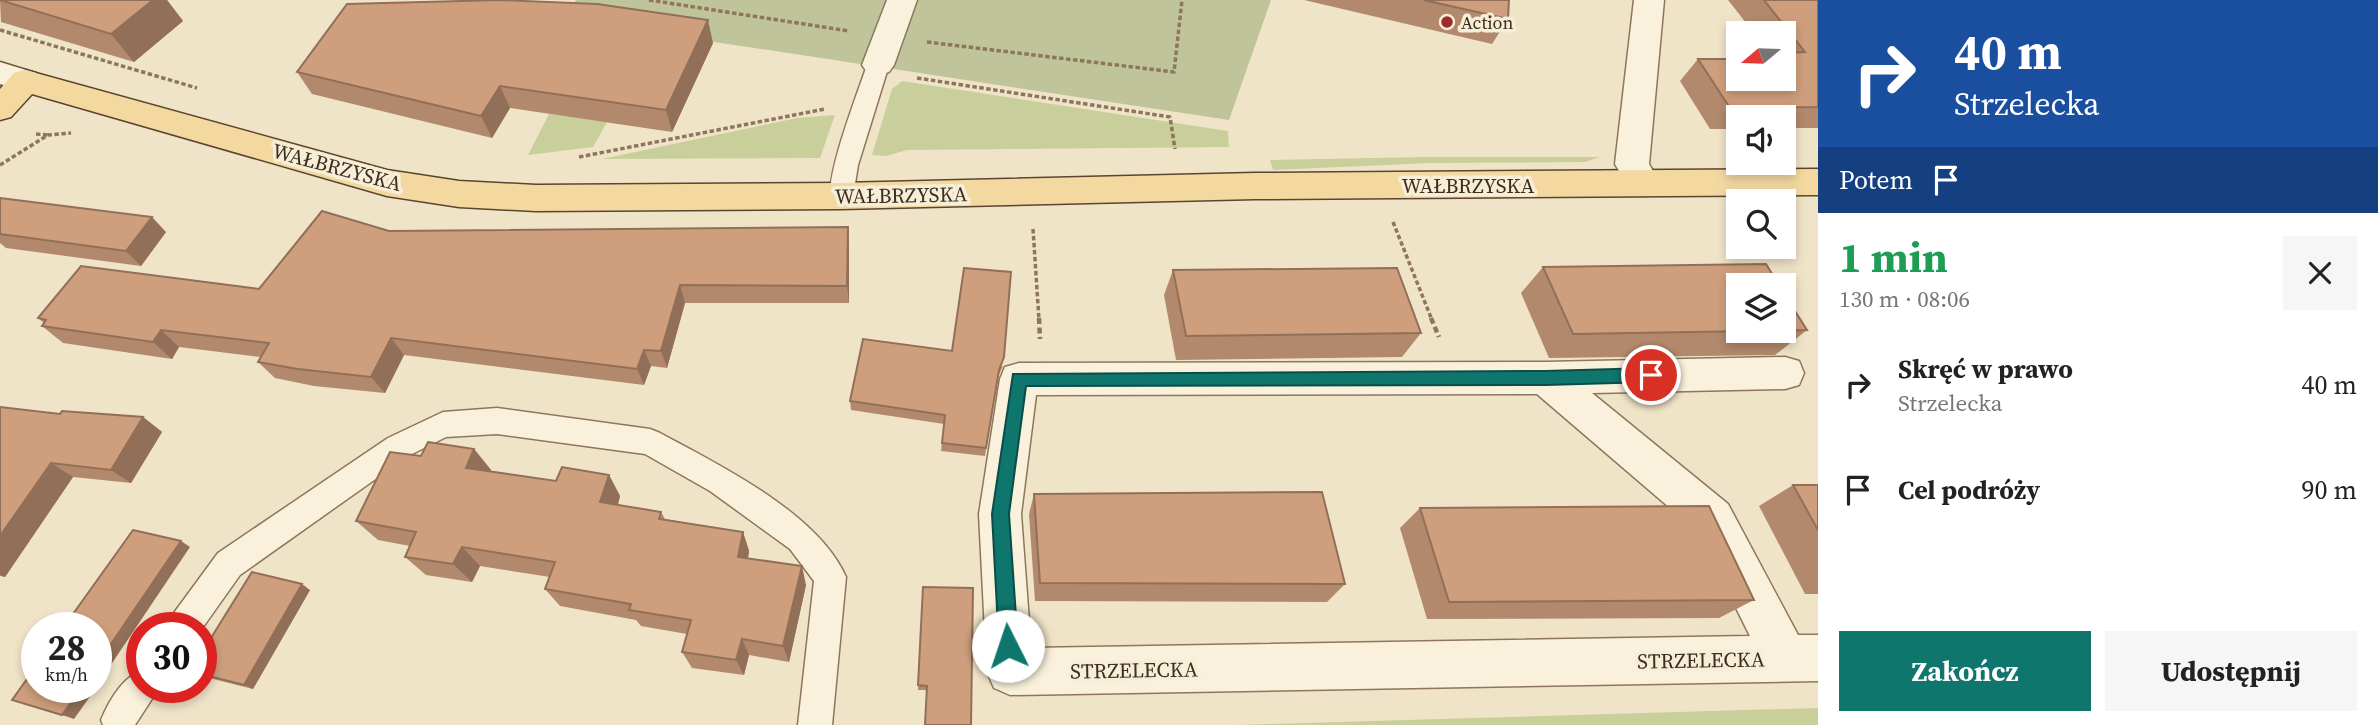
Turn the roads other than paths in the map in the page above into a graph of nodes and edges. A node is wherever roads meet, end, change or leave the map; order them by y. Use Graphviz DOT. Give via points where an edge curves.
graph roads {
  1 [pos="902,0"];
  2 [pos="1649,0"];
  3 [pos="883,51"];
  4 [pos="13,77"];
  5 [pos="0,109"];
  6 [pos="1818,182"];
  7 [pos="1643,183"];
  8 [pos="841,196"];
  9 [pos="1785,373"];
  10 [pos="1545,378"];
  11 [pos="194,612"];
  12 [pos="1802,658"];
  13 [pos="130,703"];
  14 [pos="118,720"];
  15 [pos="815,725"];
  1 -- 3 [label="street"];
  2 -- 7 [label="street" via="1632,164"];
  3 -- 8 [label="lane" via="846,165"];
  4 -- 5 [label="main road"];
  4 -- 8 [label="main road, WAŁBRZYSKA" via="387,183 459,194 536,198"];
  6 -- 7 [label="main road, WAŁBRZYSKA"];
  7 -- 8 [label="main road, WAŁBRZYSKA"];
  9 -- 10 [label="street, STRZELECKA"];
  10 -- 12 [label="street, STRZELECKA" via="1713,517"];
  10 -- 12 [label="street, STRZELECKA" via="1019,379 1000,514 1010,672"];
  11 -- 15 [label="lane" via="229,564 398,447 443,425 497,421 650,442 721,481 801,539 830,577"];
  13 -- 14 [label="lane"];
}
